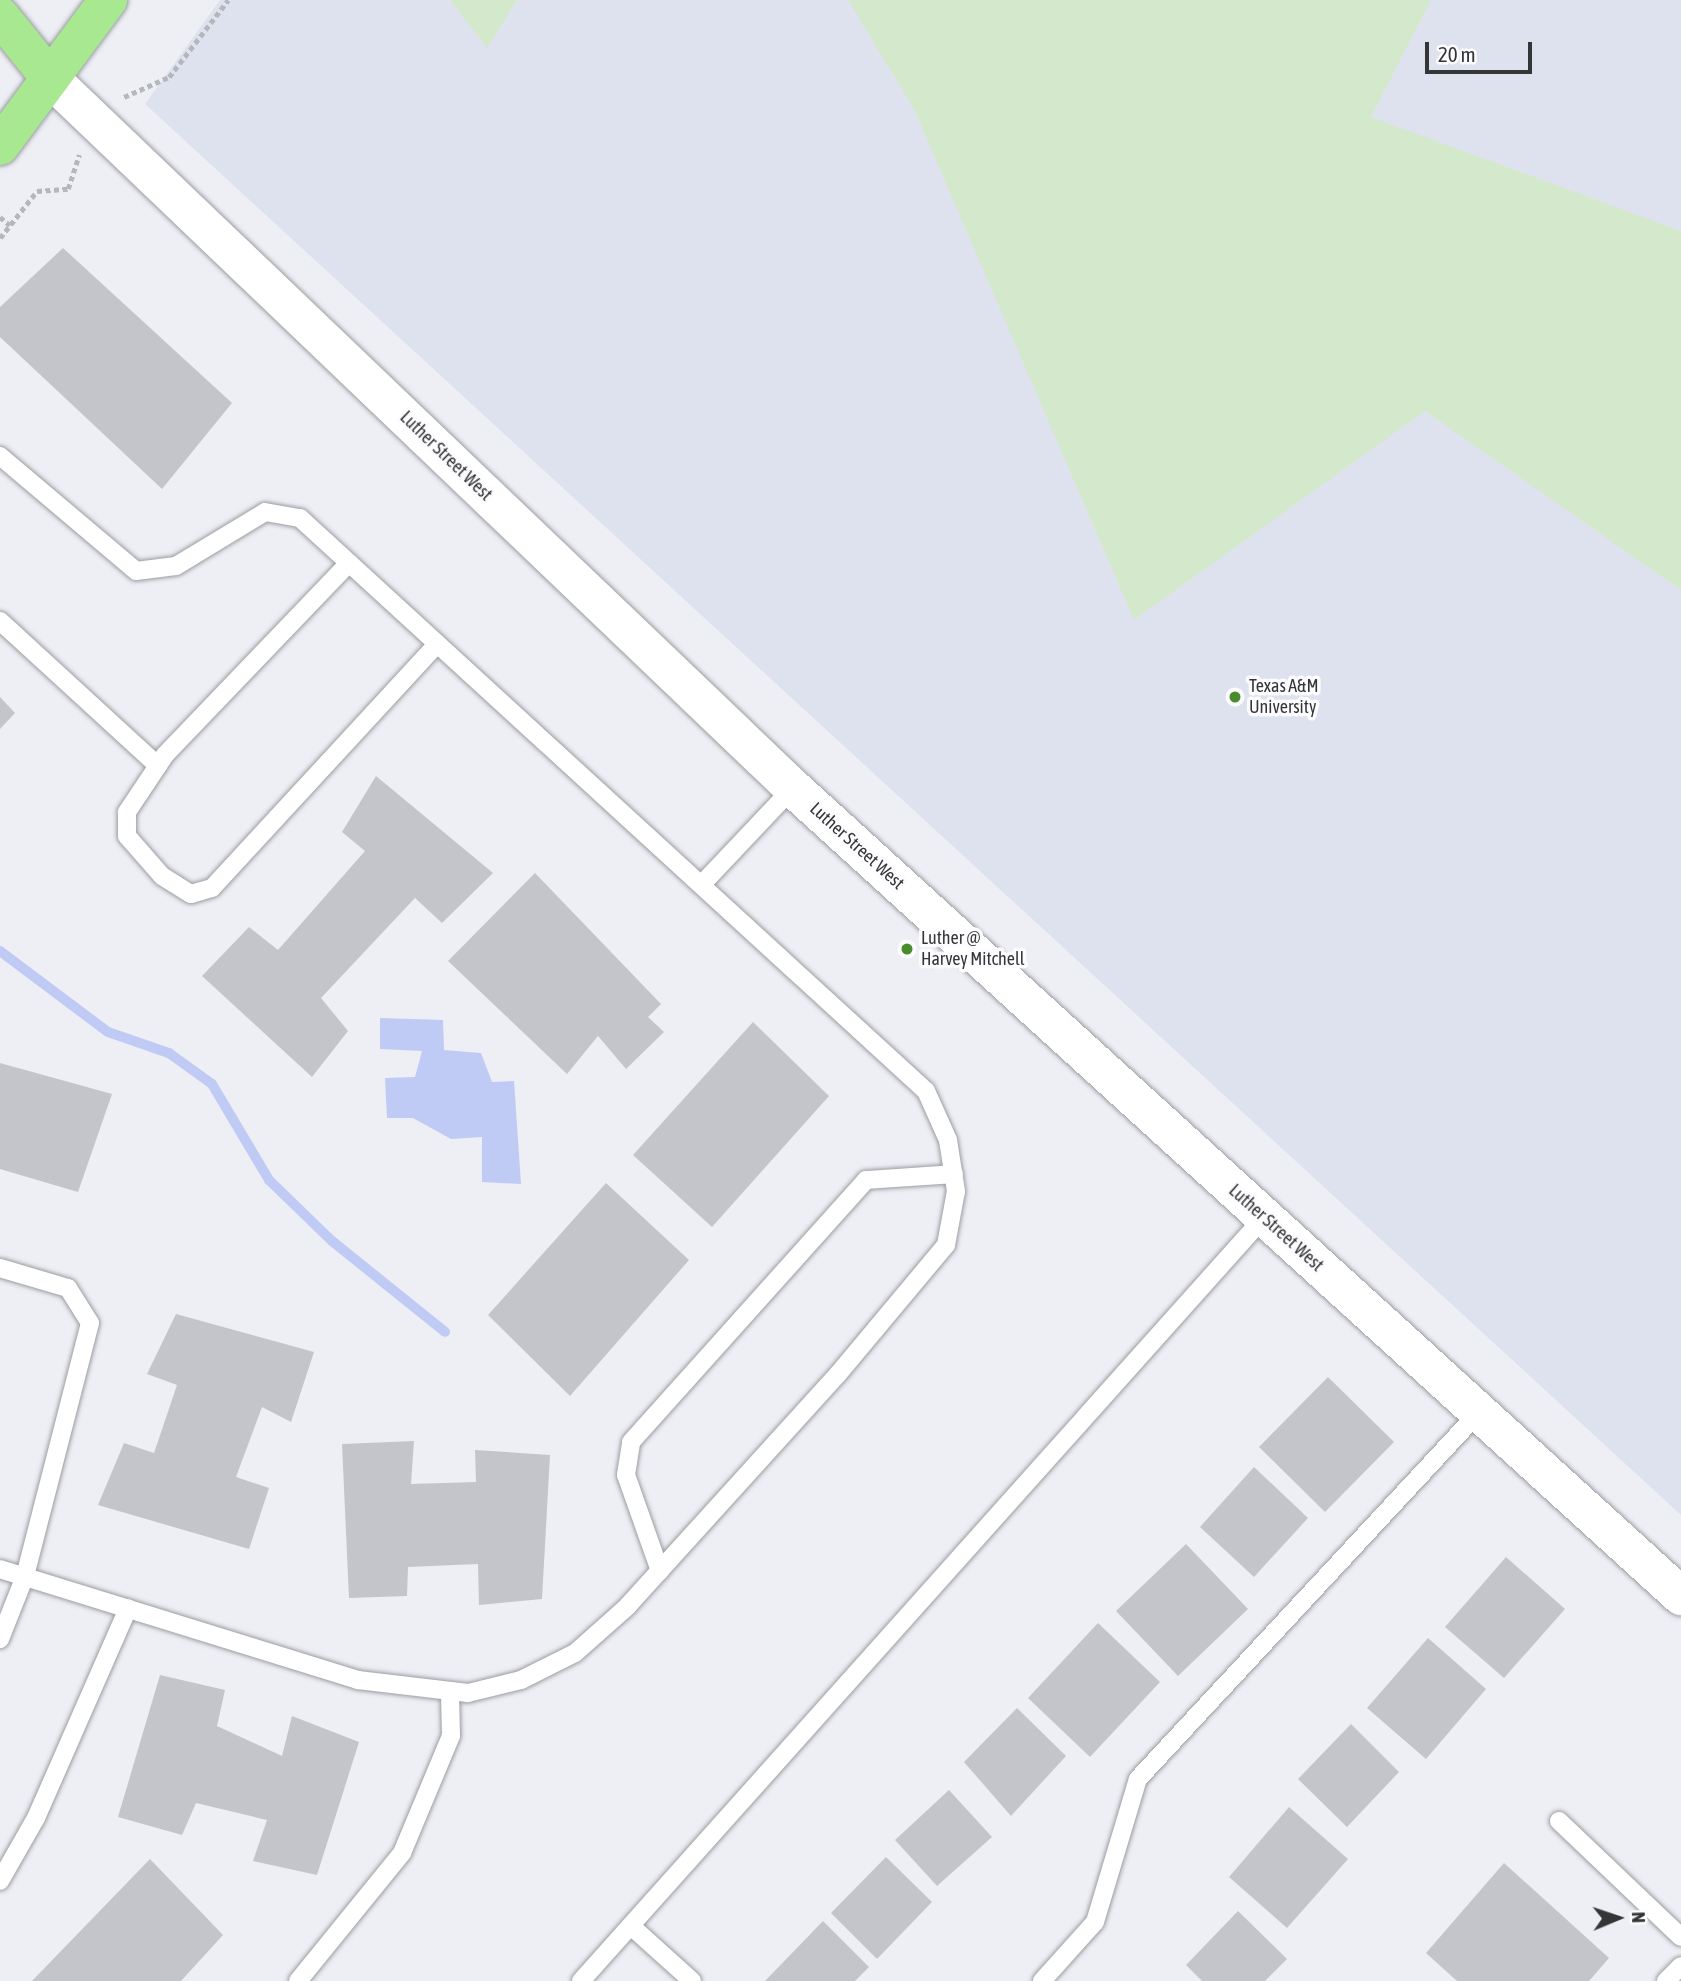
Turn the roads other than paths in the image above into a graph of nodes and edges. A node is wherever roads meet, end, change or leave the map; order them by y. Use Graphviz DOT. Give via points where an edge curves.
graph roads {
  1 [pos="107,0"];
  2 [pos="0,16"];
  3 [pos="50,78"];
  4 [pos="0,146"];
  5 [pos="0,456"];
  6 [pos="349,563"];
  7 [pos="0,621"];
  8 [pos="437,644"];
  9 [pos="158,766"];
  10 [pos="793,788"];
  11 [pos="704,883"];
  12 [pos="954,1174"];
  13 [pos="1264,1217"];
  14 [pos="0,1268"];
  15 [pos="1479,1412"];
  16 [pos="0,1569"];
  17 [pos="660,1571"];
  18 [pos="25,1576"];
  19 [pos="1681,1596"];
  20 [pos="128,1608"];
  21 [pos="0,1639"];
  22 [pos="450,1691"];
  23 [pos="1559,1821"];
  24 [pos="0,1881"];
  25 [pos="631,1926"];
  26 [pos="1681,1937"];
  27 [pos="1681,1966"];
  28 [pos="298,1981"];
  29 [pos="581,1981"];
  30 [pos="692,1981"];
  31 [pos="1042,1981"];
  32 [pos="1665,1981"];
  1 -- 3 [label="highway"];
  2 -- 3 [label="highway"];
  3 -- 4 [label="highway"];
  3 -- 10 [label="street, Luther Street West"];
  5 -- 6 [label="lane" via="136,571 176,566 265,512 300,518"];
  6 -- 8 [label="lane"];
  6 -- 9 [label="lane"];
  7 -- 9 [label="lane"];
  8 -- 9 [label="lane" via="212,888 191,894 162,876 127,836 127,811"];
  8 -- 11 [label="lane"];
  10 -- 11 [label="lane"];
  10 -- 13 [label="street, Luther Street West"];
  11 -- 12 [label="lane" via="926,1091 948,1140"];
  12 -- 17 [label="lane" via="946,1245"];
  12 -- 17 [label="lane" via="866,1180 631,1442 626,1475"];
  13 -- 15 [label="street, Luther Street West"];
  13 -- 25 [label="lane"];
  14 -- 18 [label="lane" via="68,1288 90,1323"];
  15 -- 19 [label="street, Luther Street West"];
  15 -- 31 [label="lane" via="1138,1779 1095,1922"];
  16 -- 18 [label="lane"];
  17 -- 22 [label="lane" via="575,1653 521,1680 468,1693"];
  18 -- 20 [label="lane"];
  18 -- 21 [label="lane"];
  20 -- 22 [label="lane" via="358,1680"];
  20 -- 24 [label="lane" via="36,1818"];
  22 -- 28 [label="lane" via="451,1736 402,1853"];
  23 -- 26 [label="lane"];
  25 -- 29 [label="lane"];
  25 -- 30 [label="lane"];
  27 -- 32 [label="lane"];
}
